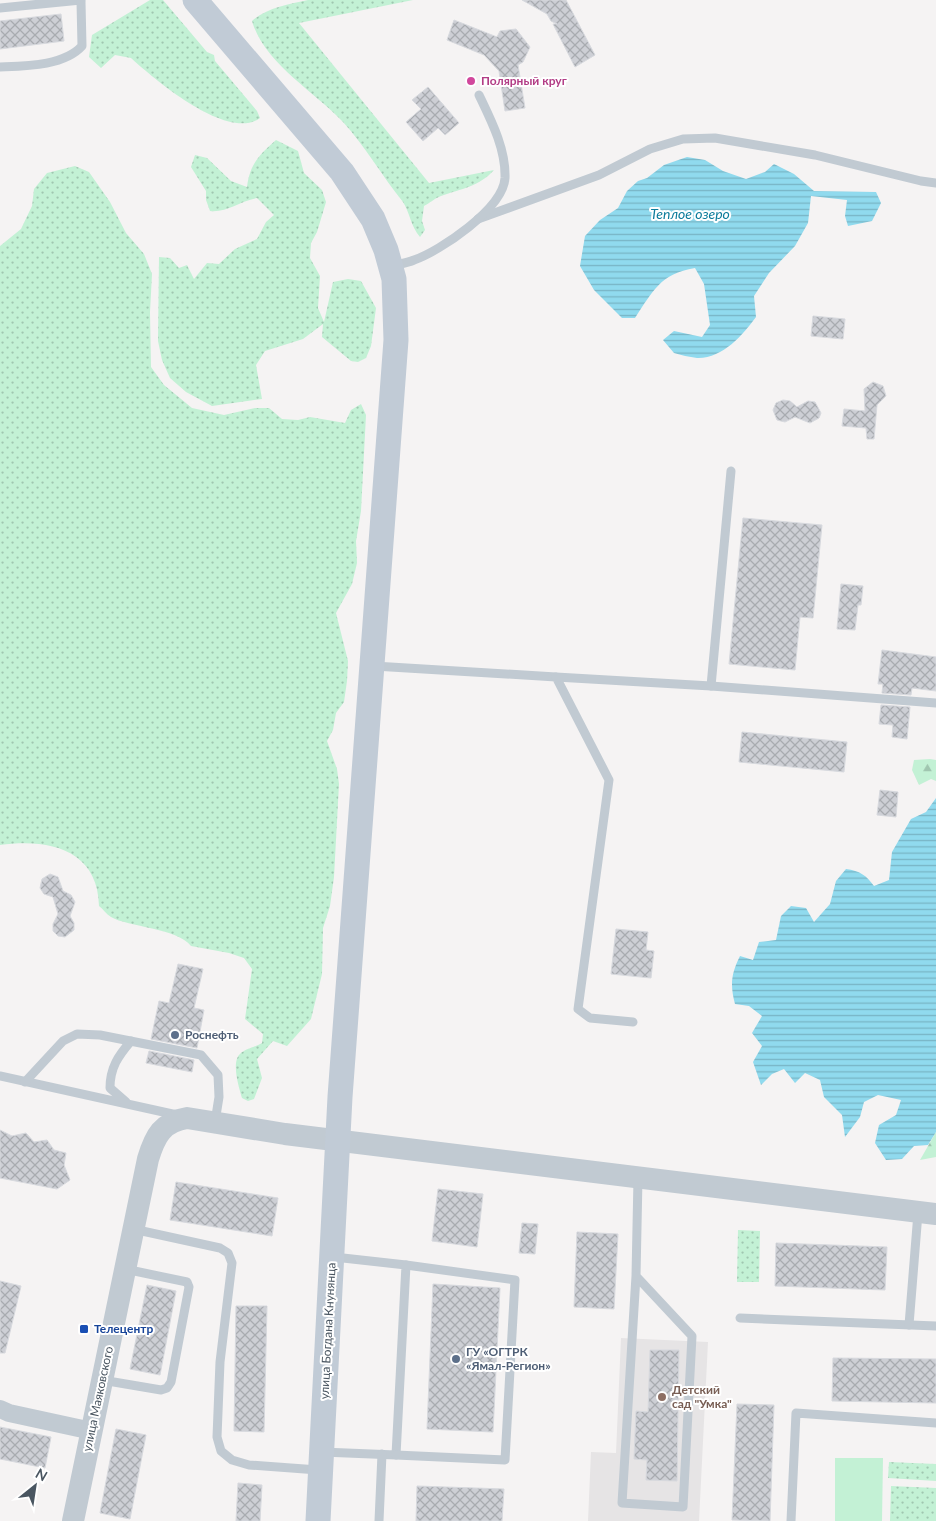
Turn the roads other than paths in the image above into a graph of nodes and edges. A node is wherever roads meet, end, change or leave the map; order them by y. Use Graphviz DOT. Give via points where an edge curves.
graph roads {
  1 [pos="195,0"];
  2 [pos="81,1"];
  3 [pos="0,8"];
  4 [pos="0,68"];
  5 [pos="479,95"];
  6 [pos="936,183"];
  7 [pos="478,219"];
  8 [pos="391,266"];
  9 [pos="731,472"];
  10 [pos="371,666"];
  11 [pos="556,677"];
  12 [pos="711,686"];
  13 [pos="936,703"];
  14 [pos="633,1022"];
  15 [pos="131,1041"];
  16 [pos="0,1076"];
  17 [pos="25,1082"];
  18 [pos="127,1103"];
  19 [pos="187,1118"];
  20 [pos="215,1122"];
  21 [pos="337,1140"];
  22 [pos="638,1178"];
  23 [pos="927,1213"];
  24 [pos="133,1229"];
  25 [pos="332,1257"];
  26 [pos="406,1265"];
  27 [pos="125,1269"];
  28 [pos="636,1276"];
  29 [pos="740,1318"];
  30 [pos="909,1325"];
  31 [pos="936,1326"];
  32 [pos="102,1380"];
  33 [pos="0,1409"];
  34 [pos="936,1423"];
  35 [pos="92,1431"];
  36 [pos="382,1454"];
  37 [pos="396,1455"];
  38 [pos="321,1461"];
  39 [pos="73,1521"];
  40 [pos="318,1521"];
  41 [pos="379,1521"];
  42 [pos="791,1521"];
  1 -- 8 [label="main road, улица Богдана Кнунянца" via="342,172 373,219"];
  2 -- 3 [label="lane"];
  2 -- 4 [label="lane" via="82,46 76,52 59,60"];
  5 -- 7 [label="lane" via="502,150 505,179 495,201"];
  6 -- 7 [label="lane" via="748,143 683,138 650,149 599,175"];
  7 -- 8 [label="lane" via="428,254"];
  8 -- 10 [label="main road, улица Богдана Кнунянца" via="396,296 396,333"];
  9 -- 12 [label="lane"];
  10 -- 11 [label="lane"];
  10 -- 21 [label="main road, улица Богдана Кнунянца"];
  11 -- 12 [label="lane"];
  11 -- 14 [label="lane" via="609,780 578,1008 590,1018"];
  12 -- 13 [label="lane"];
  15 -- 17 [label="lane" via="77,1034 63,1041"];
  15 -- 18 [label="lane" via="118,1056 110,1074 110,1088"];
  15 -- 20 [label="lane" via="201,1055 218,1075"];
  16 -- 17 [label="lane"];
  17 -- 18 [label="lane"];
  18 -- 19 [label="lane"];
  19 -- 20 [label="street"];
  19 -- 24 [label="street, улица Маяковского" via="167,1124 160,1131 148,1158"];
  20 -- 21 [label="street"];
  21 -- 22 [label="street"];
  21 -- 25 [label="main road, улица Богдана Кнунянца"];
  22 -- 23 [label="street"];
  22 -- 28 [label="lane"];
  23 -- 30 [label="lane"];
  24 -- 27 [label="street, улица Маяковского"];
  24 -- 38 [label="lane" via="220,1248 228,1253 232,1263 220,1362 217,1437 221,1451 232,1460 248,1465"];
  25 -- 26 [label="lane"];
  25 -- 38 [label="main road, улица Богдана Кнунянца"];
  26 -- 37 [label="lane"];
  26 -- 37 [label="lane" via="515,1280 505,1460"];
  27 -- 32 [label="street, улица Маяковского"];
  27 -- 32 [label="lane" via="187,1282 190,1287 171,1382 161,1390"];
  28 -- 28 [label="lane" via="622,1504 683,1508 692,1336"];
  29 -- 30 [label="lane"];
  30 -- 31 [label="lane"];
  32 -- 35 [label="street, улица Маяковского"];
  33 -- 35 [label="street" via="9,1414"];
  34 -- 42 [label="lane" via="796,1413"];
  35 -- 39 [label="street, улица Маяковского"];
  36 -- 37 [label="lane"];
  36 -- 38 [label="lane"];
  36 -- 41 [label="lane"];
  38 -- 40 [label="main road, улица Богдана Кнунянца"];
}
